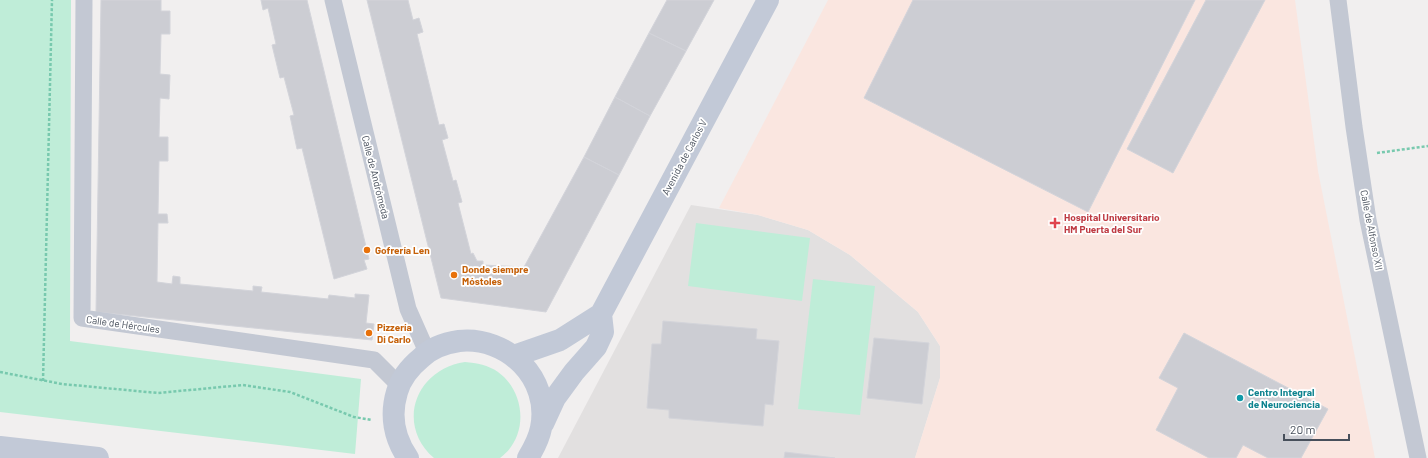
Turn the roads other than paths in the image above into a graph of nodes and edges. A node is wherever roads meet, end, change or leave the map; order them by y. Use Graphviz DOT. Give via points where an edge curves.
graph roads {
  1 [pos="84,0"];
  2 [pos="333,0"];
  3 [pos="768,0"];
  4 [pos="1338,0"];
  5 [pos="601,314"];
  6 [pos="427,352"];
  7 [pos="514,356"];
  8 [pos="399,385"];
  9 [pos="541,427"];
  10 [pos="0,447"];
  11 [pos="98,458"];
  12 [pos="408,458"];
  13 [pos="528,458"];
  14 [pos="1418,458"];
  1 -- 8 [label="street, Calle de Hércules" via="82,318 374,360"];
  2 -- 6 [label="street, Calle de Andrómeda" via="408,309"];
  3 -- 5 [label="street, Avenida de Carlos V"];
  4 -- 14 [label="street, Calle de Alfonso XII" via="1368,220"];
  5 -- 7 [label="street, Avenida de Carlos V" via="560,340"];
  5 -- 9 [label="street" via="603,332 596,347 555,398"];
  6 -- 7 [label="street" via="448,342 471,340 494,344"];
  6 -- 8 [label="street" via="410,367"];
  7 -- 9 [label="street" via="529,372 538,390 542,408"];
  8 -- 12 [label="street" via="394,404 394,424 400,447"];
  9 -- 13 [label="street" via="536,446"];
  10 -- 11 [label="street"];
}
